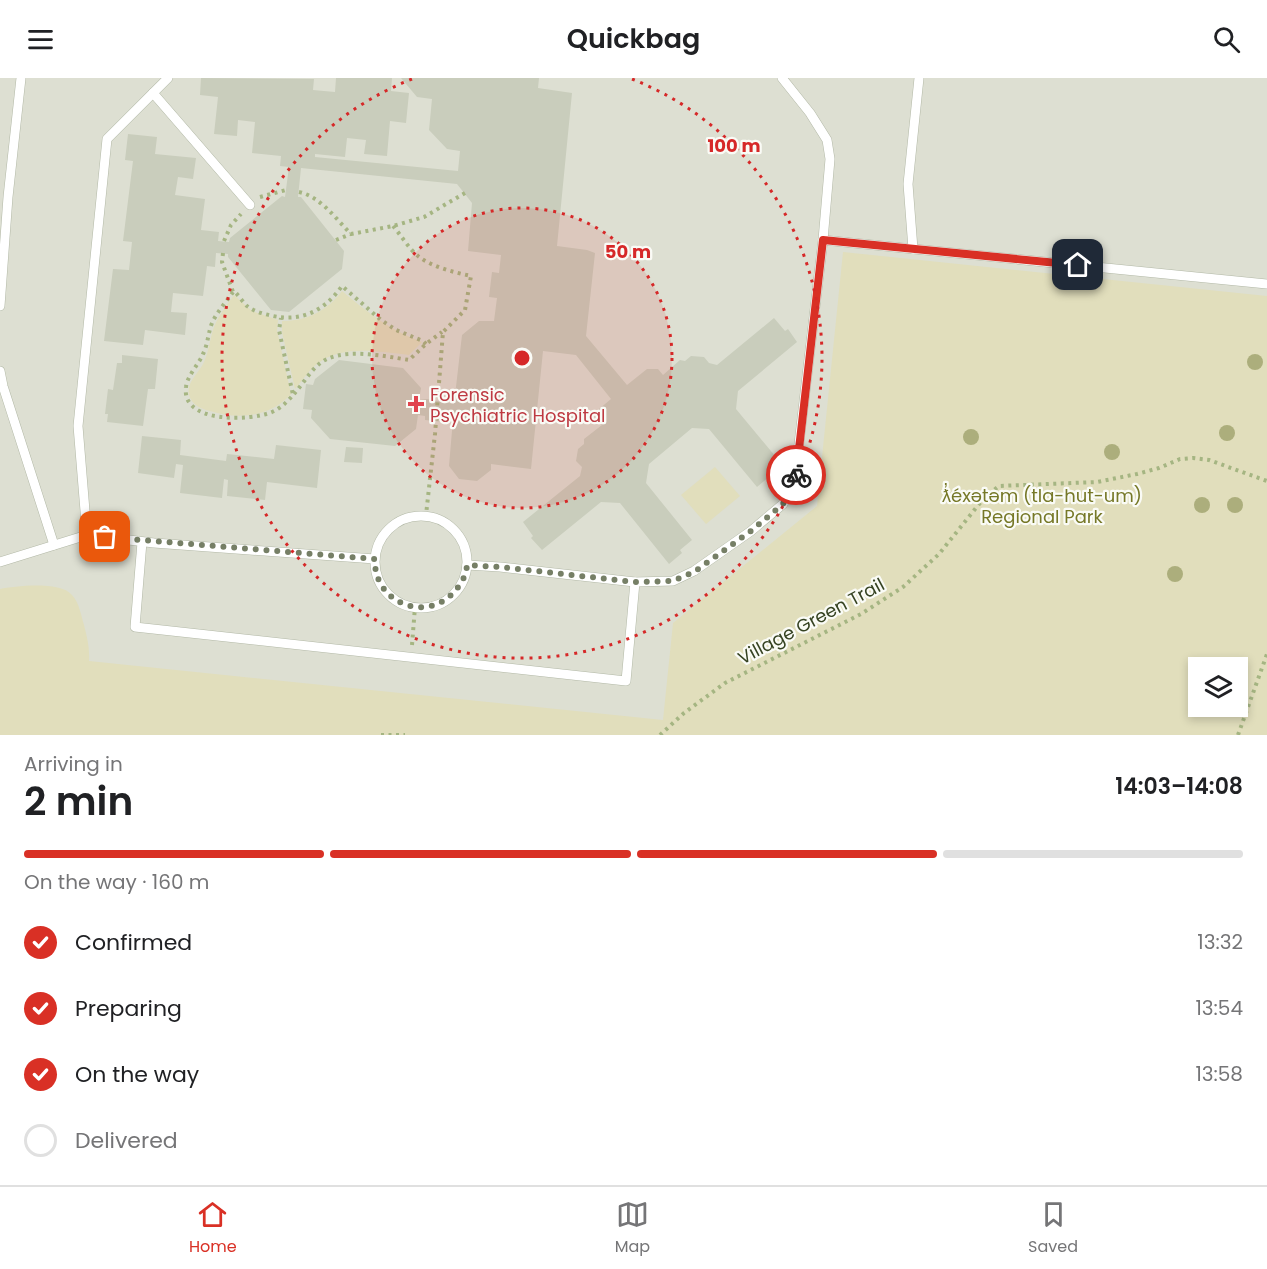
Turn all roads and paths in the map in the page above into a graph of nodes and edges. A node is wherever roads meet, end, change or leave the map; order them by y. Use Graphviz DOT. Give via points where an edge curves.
graph roads {
  1 [pos="21,78"];
  2 [pos="168,78"];
  3 [pos="782,78"];
  4 [pos="919,78"];
  5 [pos="153,93"];
  6 [pos="299,192"];
  7 [pos="465,194"];
  8 [pos="250,205"];
  9 [pos="393,226"];
  10 [pos="351,234"];
  11 [pos="336,240"];
  12 [pos="823,240"];
  13 [pos="914,249"];
  14 [pos="223,253"];
  15 [pos="1267,284"];
  16 [pos="232,292"];
  17 [pos="0,306"];
  18 [pos="281,318"];
  19 [pos="443,332"];
  20 [pos="426,344"];
  21 [pos="0,371"];
  22 [pos="293,395"];
  23 [pos="1267,482"];
  24 [pos="426,516"];
  25 [pos="87,536"];
  26 [pos="142,542"];
  27 [pos="54,545"];
  28 [pos="375,559"];
  29 [pos="0,562"];
  30 [pos="467,565"];
  31 [pos="635,582"];
  32 [pos="415,607"];
  33 [pos="1267,654"];
  34 [pos="411,657"];
  35 [pos="381,735"];
  36 [pos="405,735"];
  37 [pos="660,735"];
  38 [pos="1238,735"];
  1 -- 17 [label="lane"];
  2 -- 5 [label="lane"];
  3 -- 12 [label="lane" via="827,140 830,159"];
  4 -- 13 [label="lane" via="908,184"];
  5 -- 8 [label="lane"];
  5 -- 25 [label="lane" via="107,139 78,426"];
  6 -- 10 [label="path" via="317,200"];
  7 -- 9 [label="path" via="424,217"];
  9 -- 10 [label="path"];
  9 -- 19 [label="path" via="415,254 471,276 465,310"];
  10 -- 11 [label="path"];
  12 -- 13 [label="lane"];
  12 -- 31 [label="lane" via="795,478 783,504 694,572 673,581"];
  13 -- 15 [label="lane"];
  14 -- 16 [label="path"];
  16 -- 18 [label="path" via="262,314"];
  16 -- 22 [label="path" via="211,324 206,348 186,387 188,398 203,412 243,419 272,412"];
  18 -- 20 [label="path" via="318,311 342,286 381,320"];
  18 -- 22 [label="path" via="279,330"];
  19 -- 20 [label="path"];
  19 -- 24 [label="path"];
  20 -- 22 [label="path" via="409,360 356,354 334,356 319,363"];
  21 -- 27 [label="lane"];
  23 -- 37 [label="path, Village Green Trail" via="1209,460 1193,458 1097,482 999,486 984,498 939,554 903,587 861,614 725,682"];
  24 -- 28 [label="lane" via="406,518 392,526 381,538"];
  24 -- 30 [label="lane" via="454,529 463,542"];
  25 -- 26 [label="lane"];
  25 -- 27 [label="lane"];
  26 -- 28 [label="lane"];
  26 -- 34 [label="lane" via="135,627"];
  27 -- 29 [label="lane"];
  28 -- 32 [label="lane" via="379,580 388,594"];
  30 -- 31 [label="lane"];
  30 -- 32 [label="lane" via="461,585 445,601"];
  31 -- 34 [label="lane" via="626,681"];
  32 -- 34 [label="path"];
  33 -- 38 [label="path"];
  35 -- 36 [label="path"];
}
